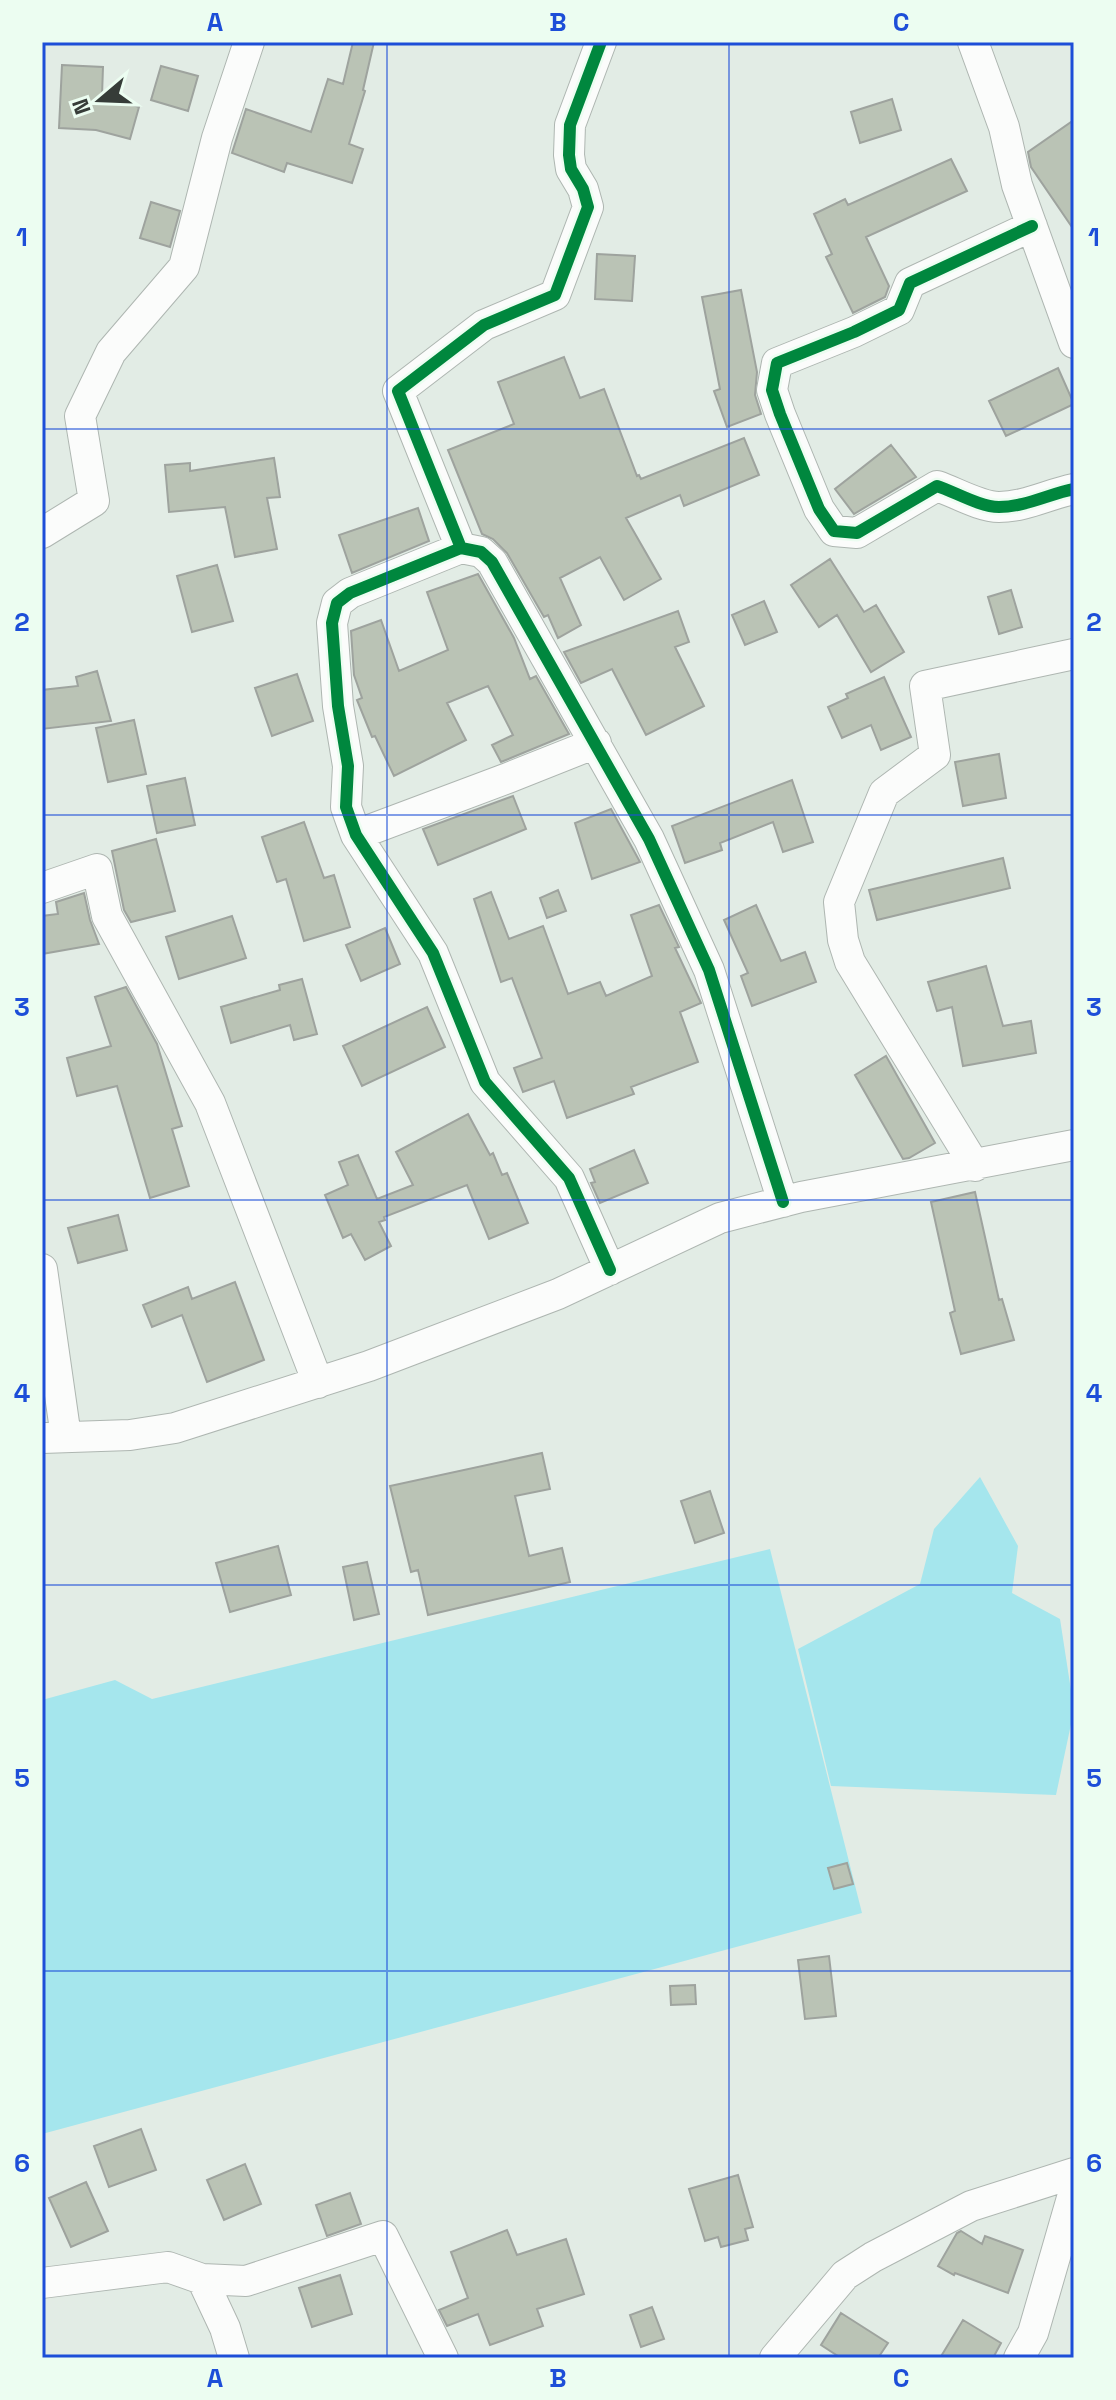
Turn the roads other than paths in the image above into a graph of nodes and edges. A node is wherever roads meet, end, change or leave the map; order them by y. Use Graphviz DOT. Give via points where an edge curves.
graph roads {
  1 [pos="249,42"];
  2 [pos="601,42"];
  3 [pos="973,42"];
  4 [pos="1032,226"];
  5 [pos="1074,343"];
  6 [pos="1074,489"];
  7 [pos="42,533"];
  8 [pos="461,548"];
  9 [pos="1074,654"];
  10 [pos="596,743"];
  11 [pos="356,835"];
  12 [pos="42,888"];
  13 [pos="1074,1145"];
  14 [pos="975,1166"];
  15 [pos="783,1202"];
  16 [pos="42,1269"];
  17 [pos="610,1270"];
  18 [pos="318,1383"];
  19 [pos="54,1437"];
  20 [pos="1074,2173"];
  21 [pos="1074,2191"];
  22 [pos="202,2279"];
  23 [pos="42,2283"];
  24 [pos="234,2358"];
  25 [pos="443,2358"];
  26 [pos="775,2358"];
  27 [pos="1019,2358"];
  1 -- 7 [label="street" via="217,138 184,267 111,352 80,416 94,501"];
  2 -- 8 [label="street" via="570,125 571,169 588,207 555,295 484,325 398,391"];
  3 -- 4 [label="street"];
  4 -- 5 [label="street"];
  4 -- 6 [label="street" via="910,283 899,310 777,363 772,390 819,509 834,531 857,533 937,486 995,507"];
  8 -- 10 [label="street" via="481,552 492,562"];
  8 -- 11 [label="street" via="337,603 332,623 348,766 346,807"];
  9 -- 14 [label="street" via="925,686 935,755 884,793 839,902 850,962"];
  10 -- 11 [label="street"];
  10 -- 15 [label="street" via="649,839 709,970"];
  11 -- 17 [label="street" via="433,953 485,1082 569,1178"];
  12 -- 18 [label="street" via="97,869 107,916 210,1103"];
  13 -- 14 [label="street"];
  14 -- 15 [label="street"];
  15 -- 17 [label="street" via="720,1218"];
  16 -- 19 [label="street"];
  17 -- 18 [label="street"];
  18 -- 19 [label="street" via="175,1428"];
  20 -- 26 [label="street" via="971,2206 873,2257 845,2275"];
  21 -- 27 [label="street" via="1033,2333"];
  22 -- 23 [label="street" via="168,2267"];
  22 -- 24 [label="street"];
  22 -- 25 [label="street" via="246,2281 383,2236"];
}
